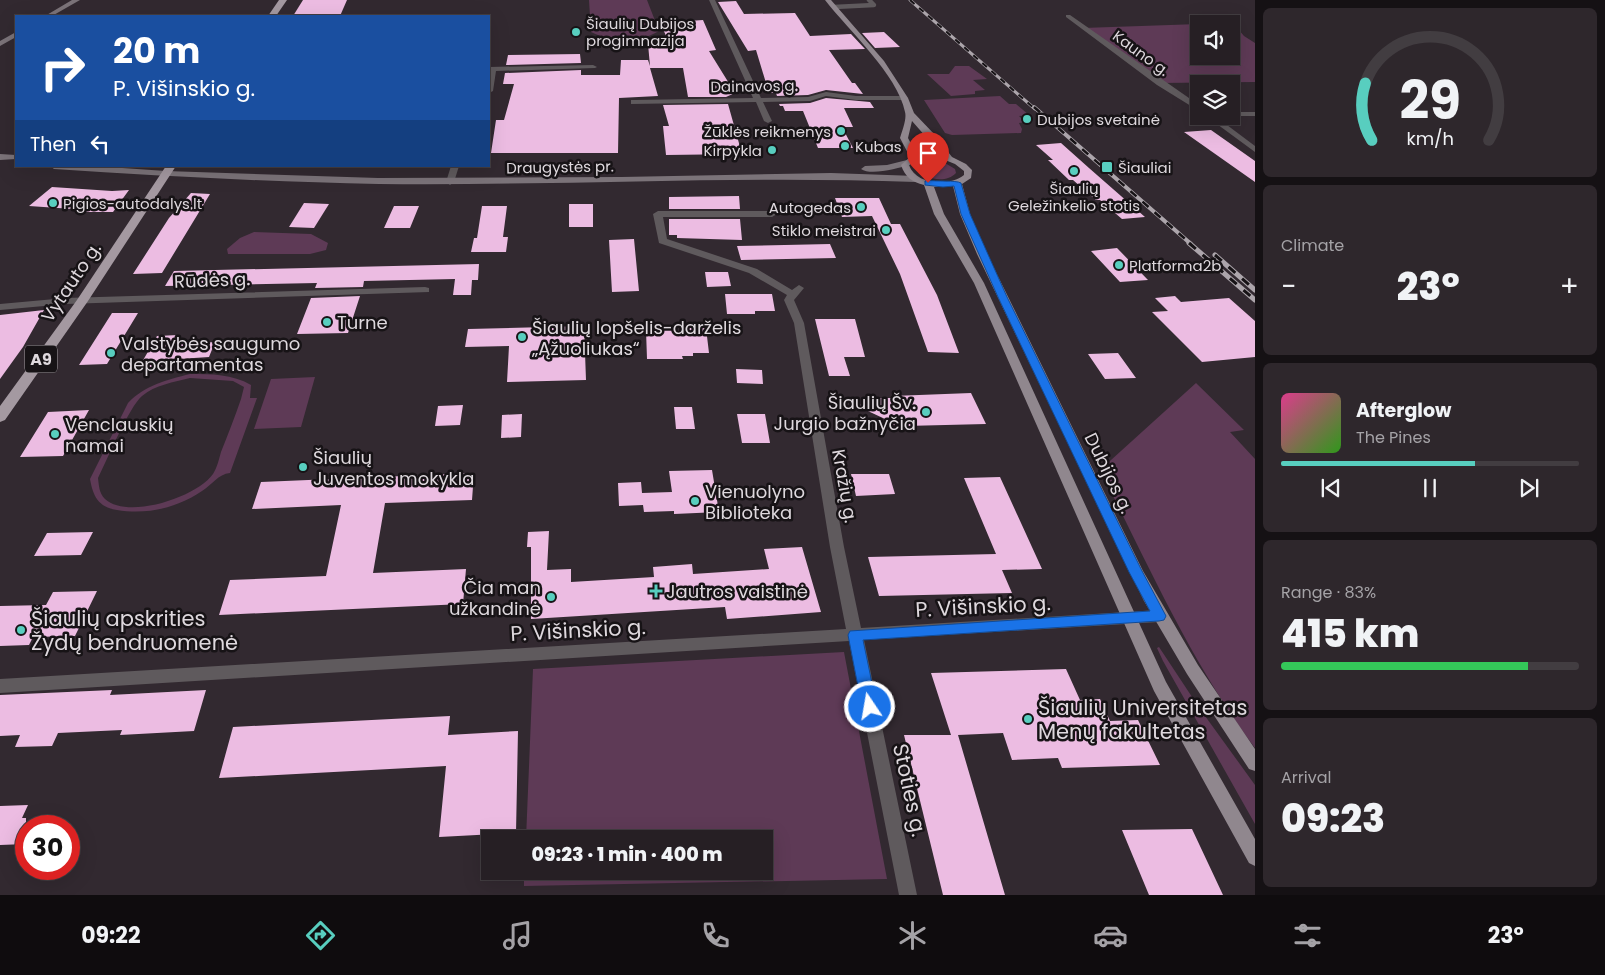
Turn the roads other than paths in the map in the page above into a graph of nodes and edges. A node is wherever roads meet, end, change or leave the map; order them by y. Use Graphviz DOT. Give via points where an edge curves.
graph roads {
  1 [pos="77,0"];
  2 [pos="283,0"];
  3 [pos="712,0"];
  4 [pos="828,0"];
  5 [pos="869,0"];
  6 [pos="834,7"];
  7 [pos="50,15"];
  8 [pos="273,15"];
  9 [pos="1068,16"];
  10 [pos="15,35"];
  11 [pos="0,44"];
  12 [pos="491,68"];
  13 [pos="593,68"];
  14 [pos="904,98"];
  15 [pos="759,100"];
  16 [pos="634,102"];
  17 [pos="1190,103"];
  18 [pos="910,114"];
  19 [pos="1240,114"];
  20 [pos="1255,114"];
  21 [pos="768,122"];
  22 [pos="1222,125"];
  23 [pos="1255,150"];
  24 [pos="0,156"];
  25 [pos="15,157"];
  26 [pos="915,158"];
  27 [pos="949,158"];
  28 [pos="906,163"];
  29 [pos="0,164"];
  30 [pos="15,164"];
  31 [pos="83,167"];
  32 [pos="211,167"];
  33 [pos="169,170"];
  34 [pos="452,174"];
  35 [pos="922,181"];
  36 [pos="957,183"];
  37 [pos="772,214"];
  38 [pos="425,290"];
  39 [pos="82,301"];
  40 [pos="0,307"];
  41 [pos="0,418"];
  42 [pos="1159,616"];
  43 [pos="1128,617"];
  44 [pos="855,635"];
  45 [pos="0,686"];
  46 [pos="1255,763"];
  47 [pos="1255,857"];
  48 [pos="908,895"];
  1 -- 7 [label="main road"];
  2 -- 8 [label="highway"];
  3 -- 15 [label="street"];
  4 -- 6 [label="main road"];
  5 -- 6 [label="lane" via="874,5"];
  6 -- 14 [label="main road" via="882,62"];
  9 -- 17 [label="street, Kauno g."];
  10 -- 11 [label="main road"];
  12 -- 13 [label="street"];
  14 -- 15 [label="street, Dainavos g." via="856,98 834,94 810,99"];
  14 -- 18 [label="main road"];
  15 -- 16 [label="street, Dainavos g."];
  15 -- 21 [label="street"];
  18 -- 26 [label="main road" via="904,138"];
  18 -- 27 [label="main road"];
  19 -- 20 [label="street"];
  22 -- 23 [label="street"];
  24 -- 25 [label="main road"];
  26 -- 27 [label="main road"];
  26 -- 28 [label="main road"];
  27 -- 36 [label="main road" via="961,163 969,173 966,179"];
  28 -- 34 [label="main road, Draugystės pr." via="887,168"];
  28 -- 35 [label="main road" via="906,171"];
  29 -- 30 [label="main road"];
  31 -- 33 [label="main road, Draugystės pr."];
  32 -- 34 [label="main road, Draugystės pr."];
  33 -- 34 [label="main road, Draugystės pr."];
  33 -- 39 [label="highway, Vytauto g. / A9"];
  34 -- 35 [label="main road, Draugystės pr." via="831,176"];
  35 -- 36 [label="main road" via="943,185"];
  35 -- 43 [label="main road" via="979,283"];
  36 -- 42 [label="main road, Dubijos g." via="966,214 998,288"];
  37 -- 44 [label="street, Kražių g." via="658,214 662,241 753,270 797,292 790,300 799,323"];
  38 -- 39 [label="street, Rūdės g."];
  39 -- 40 [label="street, Rūdės g."];
  39 -- 41 [label="highway, Vytauto g. / A9"];
  42 -- 43 [label="street, P. Višinskio g."];
  42 -- 46 [label="main road, Dubijos g." via="1210,700"];
  43 -- 44 [label="street, P. Višinskio g."];
  43 -- 47 [label="main road" via="1160,686"];
  44 -- 45 [label="street, P. Višinskio g."];
  44 -- 48 [label="street, Stoties g."];
}
